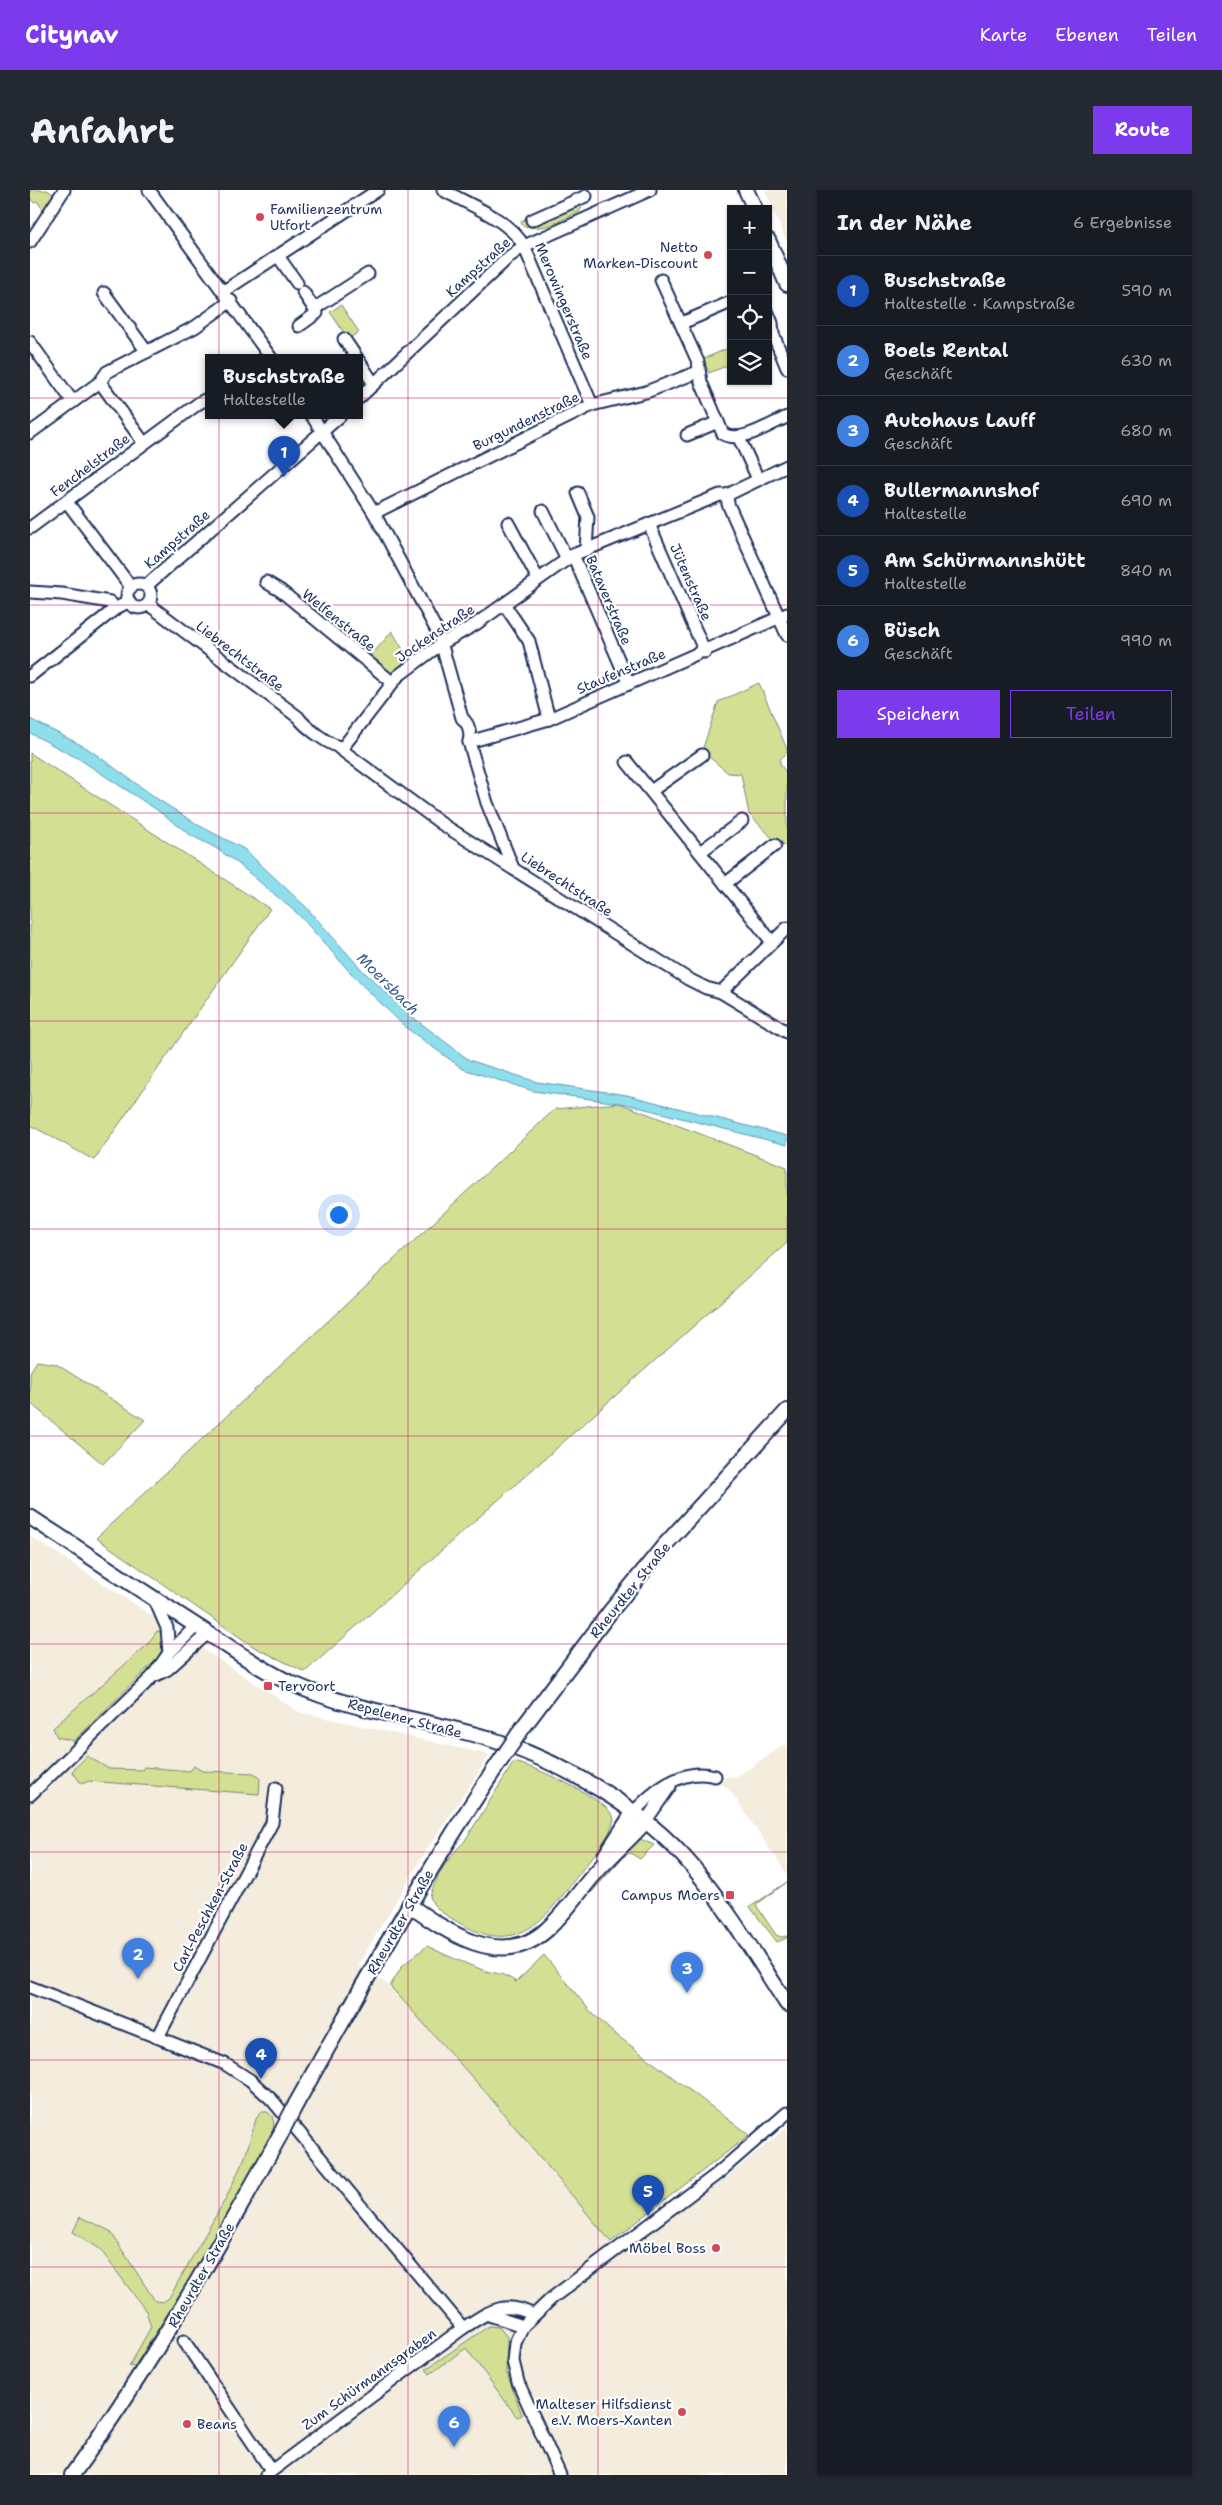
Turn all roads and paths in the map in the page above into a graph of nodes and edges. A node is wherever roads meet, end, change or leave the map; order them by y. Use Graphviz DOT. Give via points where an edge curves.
graph roads {
  1 [pos="64,190"];
  2 [pos="149,190"];
  3 [pos="378,190"];
  4 [pos="443,190"];
  5 [pos="650,190"];
  6 [pos="746,190"];
  7 [pos="585,193"];
  8 [pos="752,205"];
  9 [pos="594,215"];
  10 [pos="532,220"];
  11 [pos="30,242"];
  12 [pos="524,246"];
  13 [pos="772,249"];
  14 [pos="278,256"];
  15 [pos="368,274"];
  16 [pos="661,280"];
  17 [pos="787,284"];
  18 [pos="104,293"];
  19 [pos="227,296"];
  20 [pos="727,304"];
  21 [pos="315,308"];
  22 [pos="682,323"];
  23 [pos="772,323"];
  24 [pos="299,326"];
  25 [pos="344,339"];
  26 [pos="30,343"];
  27 [pos="147,352"];
  28 [pos="268,354"];
  29 [pos="354,354"];
  30 [pos="363,368"];
  31 [pos="787,368"];
  32 [pos="698,372"];
  33 [pos="100,382"];
  34 [pos="374,384"];
  35 [pos="363,394"];
  36 [pos="205,400"];
  37 [pos="73,402"];
  38 [pos="592,405"];
  39 [pos="787,417"];
  40 [pos="314,419"];
  41 [pos="337,419"];
  42 [pos="718,422"];
  43 [pos="324,432"];
  44 [pos="30,433"];
  45 [pos="687,435"];
  46 [pos="739,438"];
  47 [pos="144,443"];
  48 [pos="787,466"];
  49 [pos="758,479"];
  50 [pos="578,493"];
  51 [pos="727,495"];
  52 [pos="67,502"];
  53 [pos="543,511"];
  54 [pos="374,513"];
  55 [pos="508,522"];
  56 [pos="649,524"];
  57 [pos="30,528"];
  58 [pos="586,550"];
  59 [pos="570,557"];
  60 [pos="538,579"];
  61 [pos="266,582"];
  62 [pos="146,586"];
  63 [pos="131,587"];
  64 [pos="30,592"];
  65 [pos="129,601"];
  66 [pos="148,604"];
  67 [pos="504,604"];
  68 [pos="115,609"];
  69 [pos="783,616"];
  70 [pos="787,635"];
  71 [pos="441,644"];
  72 [pos="705,652"];
  73 [pos="30,676"];
  74 [pos="392,682"];
  75 [pos="629,684"];
  76 [pos="549,719"];
  77 [pos="469,742"];
  78 [pos="341,747"];
  79 [pos="702,755"];
  80 [pos="627,762"];
  81 [pos="651,791"];
  82 [pos="742,821"];
  83 [pos="775,845"];
  84 [pos="700,852"];
  85 [pos="514,868"];
  86 [pos="725,884"];
  87 [pos="787,928"];
  88 [pos="772,942"];
  89 [pos="721,992"];
  90 [pos="787,1032"];
  91 [pos="787,1411"];
  92 [pos="30,1517"];
  93 [pos="154,1598"];
  94 [pos="202,1630"];
  95 [pos="169,1653"];
  96 [pos="152,1677"];
  97 [pos="715,1776"];
  98 [pos="672,1782"];
  99 [pos="276,1788"];
  100 [pos="30,1795"];
  101 [pos="633,1813"];
  102 [pos="644,1822"];
  103 [pos="593,1876"];
  104 [pos="409,1905"];
  105 [pos="30,1987"];
  106 [pos="787,2004"];
  107 [pos="158,2037"];
  108 [pos="787,2113"];
  109 [pos="486,2314"];
  110 [pos="533,2315"];
  111 [pos="523,2326"];
  112 [pos="464,2328"];
  113 [pos="184,2341"];
  114 [pos="268,2473"];
  115 [pos="72,2475"];
  116 [pos="560,2475"];
  1 -- 11 [label="street"];
  2 -- 19 [label="street"];
  3 -- 14 [label="street"];
  4 -- 12 [label="street, Merowingerstraße" via="504,224"];
  5 -- 9 [label="street, Kampstraße"];
  6 -- 8 [label="main road"];
  7 -- 9 [label="street"];
  7 -- 10 [label="street"];
  9 -- 12 [label="street, Kampstraße"];
  12 -- 34 [label="street, Kampstraße"];
  12 -- 38 [label="street, Merowingerstraße"];
  13 -- 17 [label="main road"];
  14 -- 19 [label="street"];
  14 -- 21 [label="street"];
  15 -- 21 [label="street"];
  16 -- 22 [label="street"];
  18 -- 27 [label="street"];
  19 -- 27 [label="street" via="195,327"];
  19 -- 28 [label="street"];
  20 -- 22 [label="street"];
  21 -- 24 [label="street" via="316,313"];
  22 -- 32 [label="street" via="698,362"];
  23 -- 31 [label="street" via="773,334"];
  25 -- 29 [label="street"];
  26 -- 37 [label="street"];
  27 -- 33 [label="street" via="107,372"];
  30 -- 34 [label="street"];
  32 -- 38 [label="street, Burgundenstraße" via="646,392"];
  32 -- 42 [label="street"];
  33 -- 37 [label="street"];
  33 -- 47 [label="street, Fenchelstraße"];
  34 -- 35 [label="street, Kampstraße"];
  36 -- 47 [label="street, Fenchelstraße"];
  37 -- 44 [label="street"];
  38 -- 54 [label="street, Burgundenstraße"];
  39 -- 46 [label="street"];
  40 -- 43 [label="street"];
  41 -- 43 [label="street, Kampstraße"];
  42 -- 45 [label="street"];
  42 -- 46 [label="street" via="723,434"];
  43 -- 54 [label="street"];
  43 -- 62 [label="street, Kampstraße"];
  46 -- 49 [label="street"];
  47 -- 52 [label="street, Fenchelstraße"];
  48 -- 49 [label="street, Jockenstraße"];
  49 -- 51 [label="street, Jockenstraße"];
  50 -- 58 [label="street" via="588,517"];
  51 -- 56 [label="street, Jockenstraße"];
  51 -- 69 [label="street" via="728,504"];
  52 -- 57 [label="street, Fenchelstraße"];
  52 -- 63 [label="street"];
  53 -- 59 [label="street"];
  54 -- 71 [label="street" via="439,634"];
  55 -- 60 [label="street"];
  56 -- 58 [label="street, Jockenstraße"];
  56 -- 72 [label="street, Jütenstraße"];
  58 -- 59 [label="street, Jockenstraße"];
  59 -- 60 [label="street, Jockenstraße"];
  59 -- 75 [label="street, Bataverstraße"];
  60 -- 67 [label="street, Jockenstraße"];
  61 -- 74 [label="street, Welfenstraße"];
  62 -- 63 [label="street" via="138,584"];
  62 -- 66 [label="street" via="151,593"];
  63 -- 65 [label="street" via="127,595"];
  64 -- 68 [label="street" via="110,602"];
  65 -- 66 [label="street" via="136,607"];
  65 -- 68 [label="street"];
  66 -- 78 [label="street, Liebrechtstraße" via="302,723"];
  67 -- 71 [label="street, Jockenstraße"];
  67 -- 76 [label="street" via="528,641"];
  68 -- 73 [label="street"];
  69 -- 70 [label="street"];
  69 -- 72 [label="street, Staufenstraße"];
  71 -- 74 [label="street, Jockenstraße"];
  71 -- 77 [label="street" via="462,718 471,735"];
  72 -- 75 [label="street, Staufenstraße"];
  74 -- 78 [label="street, Jockenstraße"];
  75 -- 76 [label="street, Staufenstraße"];
  76 -- 77 [label="street, Staufenstraße"];
  77 -- 85 [label="street" via="487,804"];
  78 -- 85 [label="street, Liebrechtstraße" via="442,824"];
  79 -- 81 [label="street"];
  80 -- 81 [label="street"];
  81 -- 84 [label="street"];
  82 -- 84 [label="street"];
  83 -- 86 [label="street"];
  84 -- 86 [label="street"];
  85 -- 89 [label="street, Liebrechtstraße" via="688,979"];
  86 -- 88 [label="street"];
  87 -- 88 [label="street"];
  88 -- 89 [label="street"];
  89 -- 90 [label="street, Liebrechtstraße"];
  91 -- 104 [label="main road, Rheurdter Straße, bridge" via="663,1547 610,1612 524,1726 450,1836"];
  92 -- 93 [label="main road, Repelener Straße"];
  93 -- 94 [label="main road, Repelener Straße"];
  93 -- 95 [label="street" via="167,1628"];
  94 -- 95 [label="street"];
  94 -- 96 [label="street" via="168,1668"];
  94 -- 101 [label="main road, Repelener Straße" via="274,1675 312,1692 534,1754 587,1782"];
  95 -- 96 [label="street"];
  96 -- 100 [label="street"];
  97 -- 98 [label="street" via="698,1773"];
  98 -- 101 [label="street" via="645,1800"];
  98 -- 102 [label="street"];
  99 -- 107 [label="street, Carl-Peschken-Straße" via="272,1823"];
  101 -- 102 [label="main road, Repelener Straße"];
  101 -- 103 [label="main road"];
  102 -- 103 [label="main road"];
  102 -- 106 [label="main road, Repelener Straße" via="692,1866"];
  103 -- 104 [label="main road" via="543,1933 526,1944 508,1948 482,1946 448,1932"];
  104 -- 115 [label="main road, Rheurdter Straße, bridge" via="215,2254 159,2347"];
  105 -- 107 [label="street"];
  107 -- 112 [label="street" via="225,2064 272,2100"];
  108 -- 110 [label="street" via="717,2174"];
  109 -- 110 [label="street, Zum Schürmannsgraben" via="513,2307"];
  109 -- 111 [label="street"];
  109 -- 112 [label="street, Zum Schürmannsgraben"];
  110 -- 111 [label="street"];
  111 -- 116 [label="street" via="513,2361 523,2395"];
  112 -- 114 [label="street, Zum Schürmannsgraben"];
  113 -- 114 [label="street, Zum Schürmannsgraben"];
}
